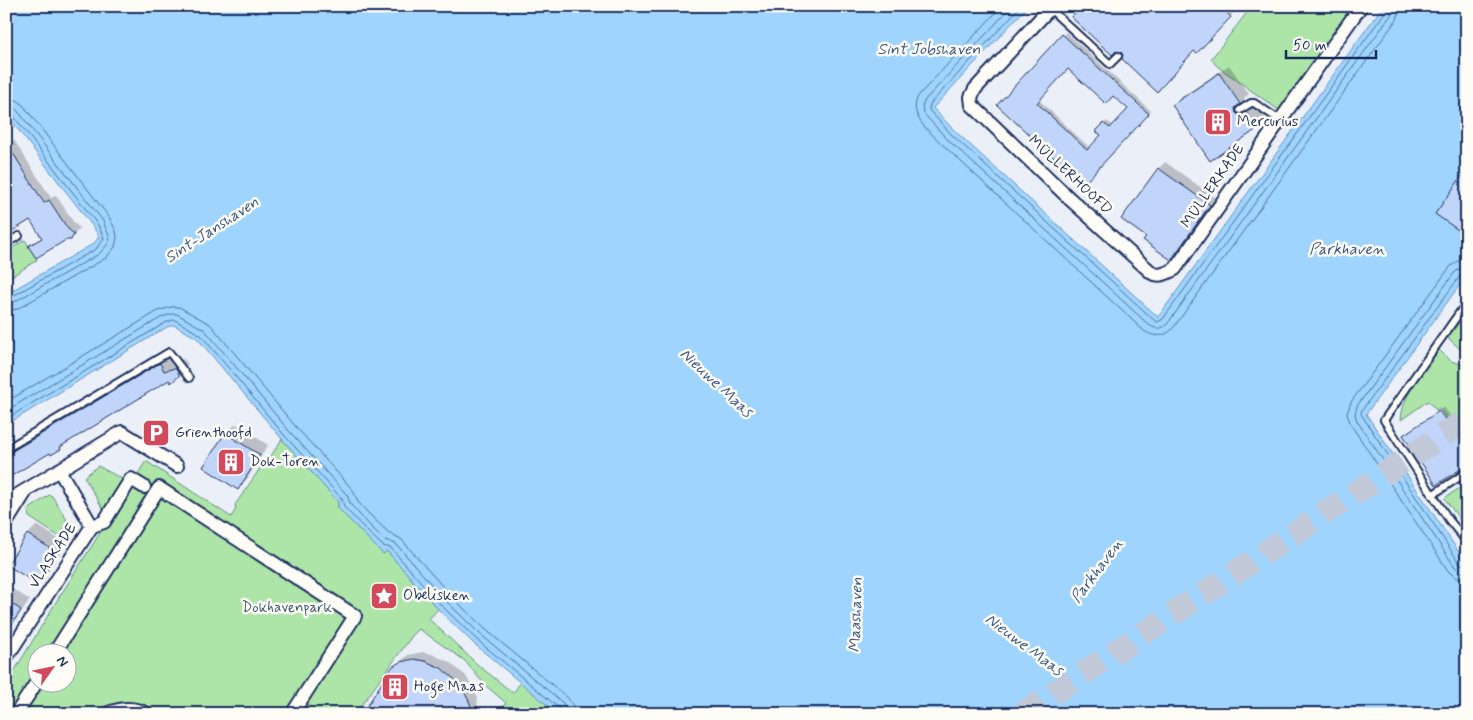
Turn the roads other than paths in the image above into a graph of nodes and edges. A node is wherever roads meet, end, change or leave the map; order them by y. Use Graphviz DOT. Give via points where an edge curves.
graph roads {
  1 [pos="1362,6"];
  2 [pos="1051,8"];
  3 [pos="1118,56"];
  4 [pos="1240,110"];
  5 [pos="1280,120"];
  6 [pos="18,236"];
  7 [pos="6,244"];
  8 [pos="1153,273"];
  9 [pos="1467,302"];
  10 [pos="189,378"];
  11 [pos="6,448"];
  12 [pos="176,466"];
  13 [pos="59,470"];
  14 [pos="1467,472"];
  15 [pos="144,487"];
  16 [pos="28,488"];
  17 [pos="1432,495"];
  18 [pos="6,502"];
  19 [pos="6,523"];
  20 [pos="92,526"];
  21 [pos="1467,542"];
  22 [pos="61,642"];
  23 [pos="6,658"];
  24 [pos="30,692"];
  25 [pos="16,714"];
  26 [pos="106,714"];
  27 [pos="147,714"];
  28 [pos="292,714"];
  1 -- 5 [label="street, MÜLLERKADE"];
  2 -- 3 [label="lane" via="1110,64"];
  2 -- 8 [label="street, MÜLLERHOOFD" via="975,89 972,105"];
  4 -- 5 [label="lane" via="1254,103"];
  5 -- 8 [label="street, MÜLLERKADE" via="1175,269 1165,274"];
  6 -- 7 [label="lane"];
  9 -- 17 [label="lane" via="1384,420"];
  10 -- 11 [label="lane" via="169,352"];
  12 -- 13 [label="street" via="122,432"];
  13 -- 16 [label="street"];
  13 -- 20 [label="street, VLASKADE"];
  14 -- 17 [label="lane"];
  15 -- 20 [label="street" via="131,479 104,522"];
  16 -- 18 [label="street"];
  16 -- 19 [label="street"];
  17 -- 21 [label="lane"];
  20 -- 23 [label="street, VLASKADE"];
  22 -- 28 [label="street" via="159,488 355,616"];
  24 -- 25 [label="street"];
  26 -- 27 [label="street" via="131,708"];
}
